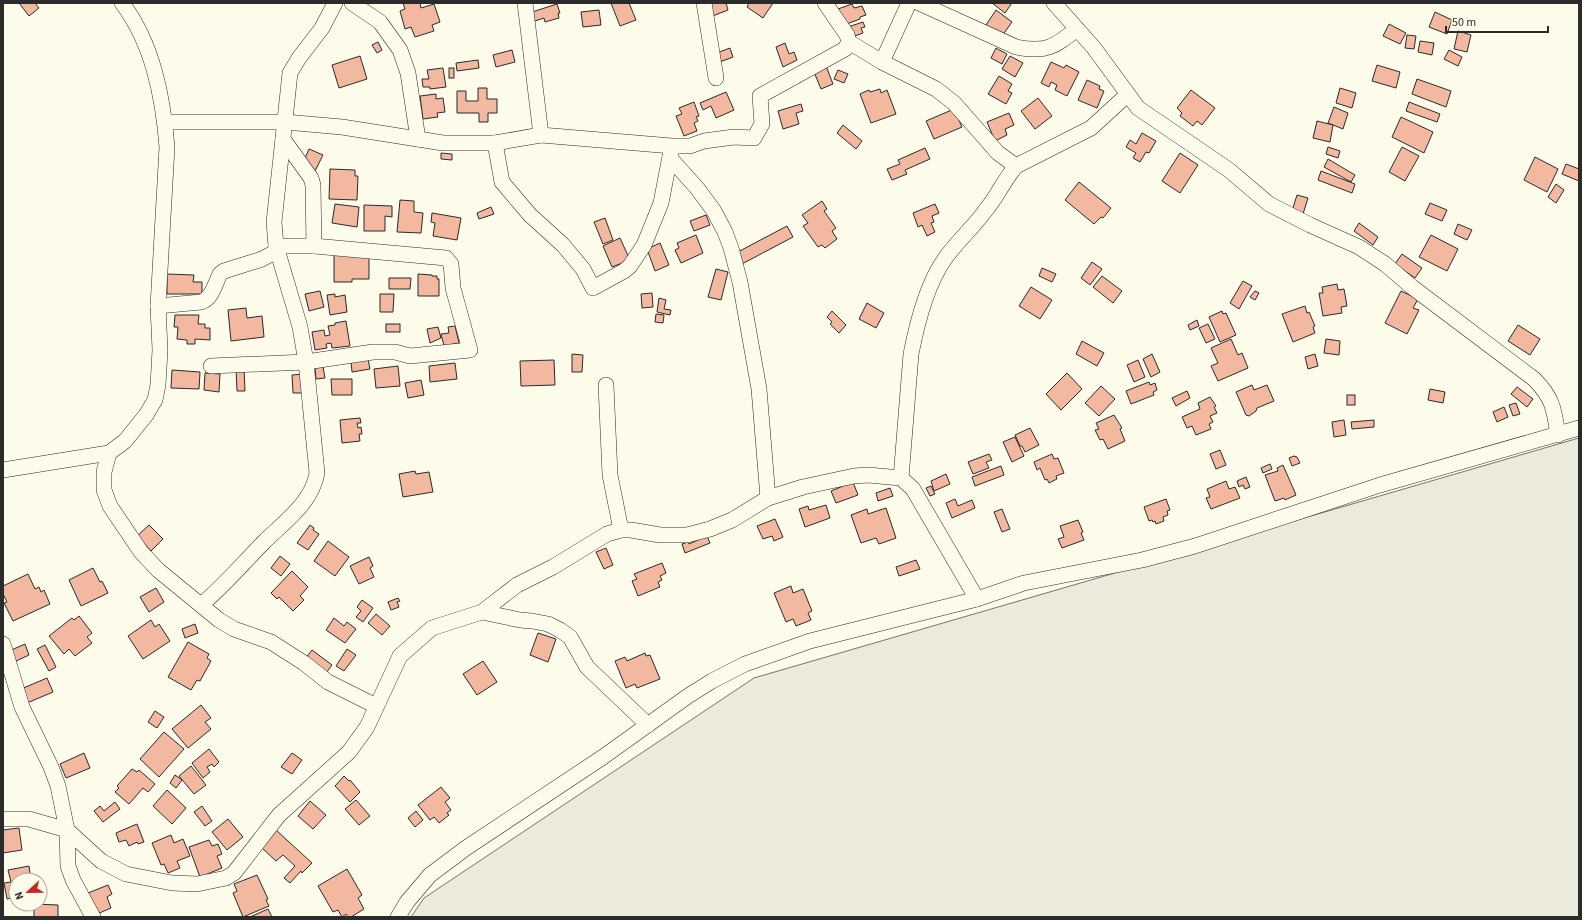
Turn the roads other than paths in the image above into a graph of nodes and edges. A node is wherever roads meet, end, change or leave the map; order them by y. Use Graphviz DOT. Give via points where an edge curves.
graph roads {
  1 [pos="122,3"];
  2 [pos="335,3"];
  3 [pos="352,3"];
  4 [pos="525,3"];
  5 [pos="704,3"];
  6 [pos="825,3"];
  7 [pos="909,3"];
  8 [pos="919,3"];
  9 [pos="1054,3"];
  10 [pos="1077,29"];
  11 [pos="849,42"];
  12 [pos="882,62"];
  13 [pos="716,78"];
  14 [pos="1127,95"];
  15 [pos="165,122"];
  16 [pos="285,122"];
  17 [pos="541,135"];
  18 [pos="283,140"];
  19 [pos="418,140"];
  20 [pos="495,143"];
  21 [pos="671,152"];
  22 [pos="1016,166"];
  23 [pos="314,246"];
  24 [pos="277,248"];
  25 [pos="158,306"];
  26 [pos="306,362"];
  27 [pos="211,366"];
  28 [pos="606,385"];
  29 [pos="1579,428"];
  30 [pos="1558,434"];
  31 [pos="109,453"];
  32 [pos="3,470"];
  33 [pos="901,478"];
  34 [pos="768,498"];
  35 [pos="621,530"];
  36 [pos="977,599"];
  37 [pos="201,605"];
  38 [pos="482,612"];
  39 [pos="3,644"];
  40 [pos="376,706"];
  41 [pos="648,725"];
  42 [pos="3,819"];
  43 [pos="66,830"];
  44 [pos="93,917"];
  45 [pos="398,917"];
  1 -- 15 [label="street" via="133,17 149,50"];
  2 -- 16 [label="street" via="322,28 290,73"];
  3 -- 19 [label="street" via="380,22 400,50 408,73"];
  4 -- 17 [label="street"];
  5 -- 13 [label="street"];
  6 -- 11 [label="street"];
  7 -- 12 [label="street"];
  8 -- 10 [label="street" via="1010,45 1033,51 1052,46"];
  9 -- 10 [label="street"];
  10 -- 14 [label="street" via="1094,48"];
  11 -- 12 [label="street"];
  11 -- 21 [label="street" via="844,48 760,96 762,124 754,138 734,137 704,141"];
  12 -- 22 [label="street" via="936,89 954,103 998,153"];
  14 -- 22 [label="street" via="1091,128"];
  14 -- 30 [label="street" via="1138,108 1229,170 1269,204 1358,247 1385,264 1412,288 1534,379 1550,397"];
  15 -- 16 [label="street"];
  15 -- 25 [label="street" via="167,147"];
  16 -- 18 [label="street"];
  16 -- 19 [label="street" via="342,127"];
  17 -- 20 [label="street"];
  17 -- 21 [label="street"];
  18 -- 23 [label="street" via="311,178"];
  18 -- 24 [label="street" via="274,222"];
  19 -- 20 [label="street" via="443,143"];
  20 -- 21 [label="street" via="502,182 530,215 563,244 583,269 593,288 630,266 644,245 661,203"];
  21 -- 34 [label="street" via="714,211 731,248 740,282 759,389"];
  22 -- 33 [label="street" via="986,211 944,260 927,293 911,354"];
  23 -- 24 [label="street"];
  23 -- 26 [label="street" via="449,260 453,288 470,350 410,356 395,352 373,352"];
  24 -- 25 [label="street" via="262,259 224,271 206,301"];
  24 -- 26 [label="street" via="300,327"];
  25 -- 31 [label="street" via="160,350 155,400 125,441"];
  26 -- 27 [label="street"];
  26 -- 37 [label="street" via="317,473 315,484 293,516"];
  28 -- 35 [label="street" via="610,475"];
  29 -- 30 [label="street"];
  30 -- 36 [label="street" via="1380,485 1195,546 1142,560 1024,583"];
  31 -- 32 [label="street"];
  31 -- 37 [label="street" via="104,472 104,490 110,506 141,552 158,570"];
  33 -- 34 [label="street" via="854,476"];
  33 -- 36 [label="street" via="913,490"];
  34 -- 35 [label="street" via="732,520 687,535 660,535"];
  35 -- 38 [label="street" via="607,534 553,567 517,585"];
  36 -- 41 [label="street" via="810,641 765,656 712,681"];
  37 -- 40 [label="street" via="234,629 271,642 328,682"];
  38 -- 40 [label="street" via="432,628 400,656"];
  38 -- 41 [label="street" via="548,624 560,630 570,637 587,667"];
  39 -- 43 [label="street" via="22,707 58,786"];
  40 -- 43 [label="street" via="367,727 349,752 278,815 234,873 226,878 190,884 126,874 101,861"];
  41 -- 45 [label="street" via="430,875"];
  42 -- 43 [label="street" via="29,818"];
  43 -- 44 [label="street" via="68,866"];
}
